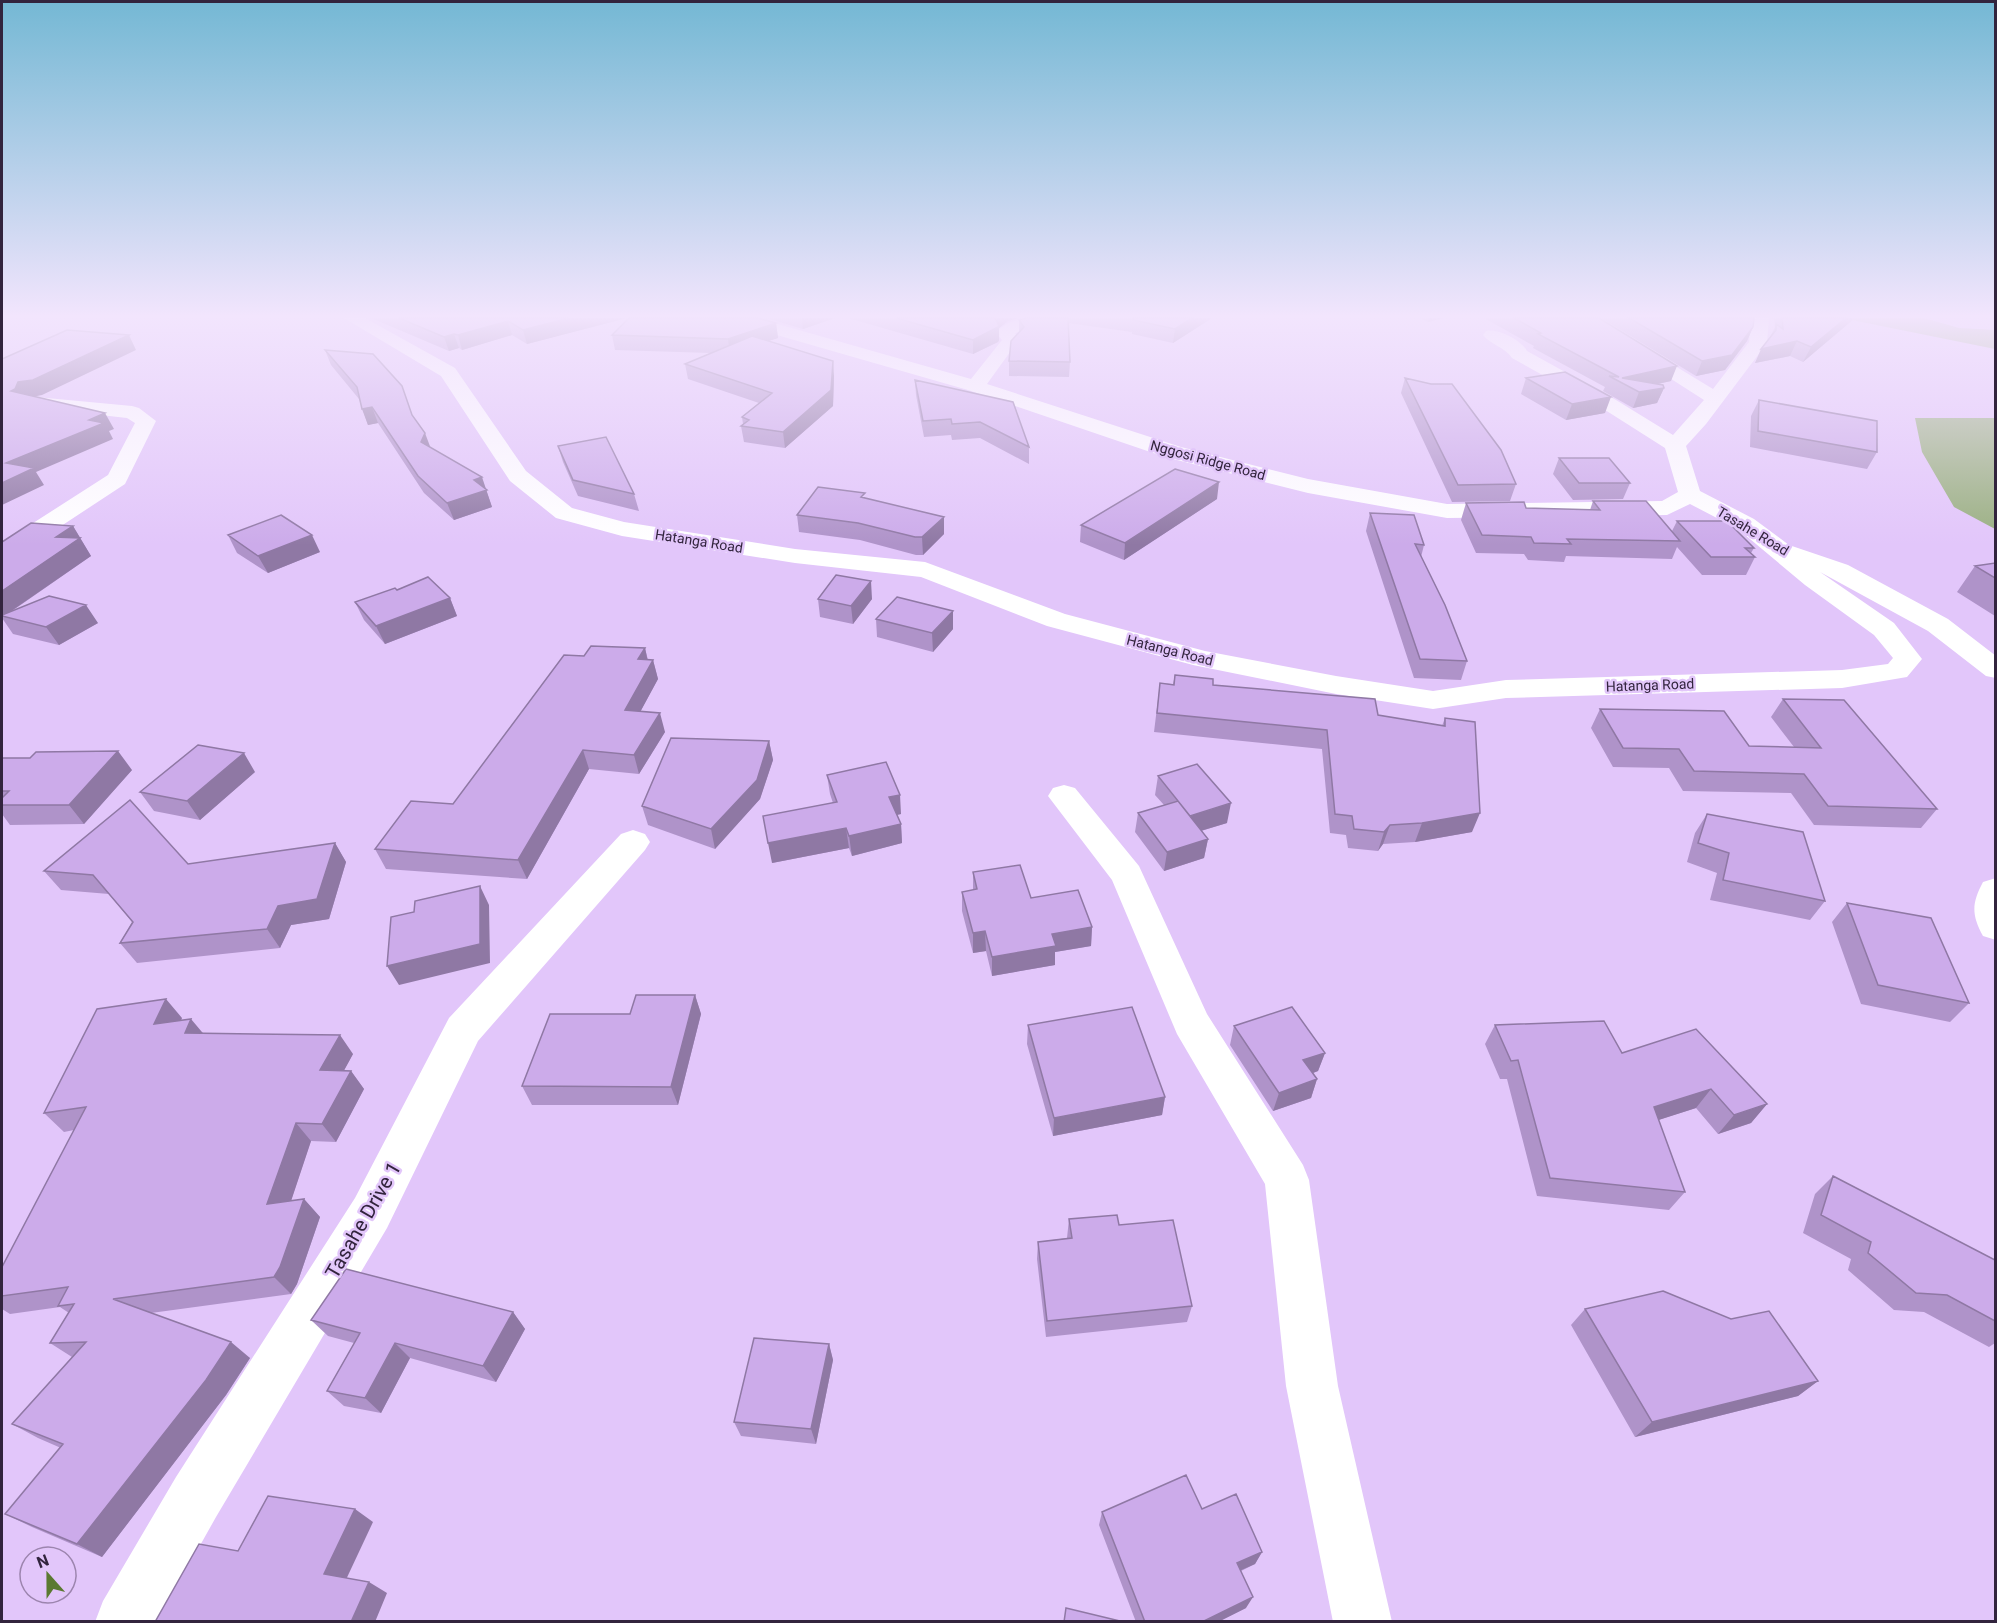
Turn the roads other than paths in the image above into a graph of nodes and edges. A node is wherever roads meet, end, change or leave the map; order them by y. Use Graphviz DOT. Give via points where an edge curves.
graph roads {
  1 [pos="463,394"];
  2 [pos="998,394"];
  3 [pos="1591,394"];
  4 [pos="1706,394"];
  5 [pos="1718,394"];
  6 [pos="1714,399"];
  7 [pos="36,403"];
  8 [pos="1675,445"];
  9 [pos="1690,495"];
  10 [pos="1780,550"];
  11 [pos="2,555"];
  12 [pos="1995,670"];
  13 [pos="1064,796"];
  14 [pos="633,842"];
  15 [pos="1995,891"];
  16 [pos="1995,926"];
  17 [pos="124,1622"];
  18 [pos="1363,1622"];
  1 -- 10 [label="street, Hatanga Road" via="518,476 564,513 622,529 795,556 925,570 1056,620 1203,659 1433,700 1506,689 1842,679 1897,671 1908,660 1884,629 1814,580"];
  2 -- 9 [label="street, Nggosi Ridge Road" via="1173,452 1308,486 1448,511 1667,508"];
  3 -- 8 [label="street"];
  4 -- 6 [label="street"];
  5 -- 6 [label="street"];
  6 -- 8 [label="street"];
  7 -- 11 [label="street" via="132,412 146,421 117,479"];
  8 -- 9 [label="street"];
  9 -- 10 [label="street, Tasahe Road" via="1746,524"];
  10 -- 12 [label="street, Tasahe Road" via="1839,570 1928,619"];
  13 -- 18 [label="street" via="1126,875 1191,1022 1287,1180 1312,1386"];
  14 -- 17 [label="street, Tasahe Drive 1" via="463,1030 371,1213"];
  15 -- 16 [label="street" via="1991,906"];
}
